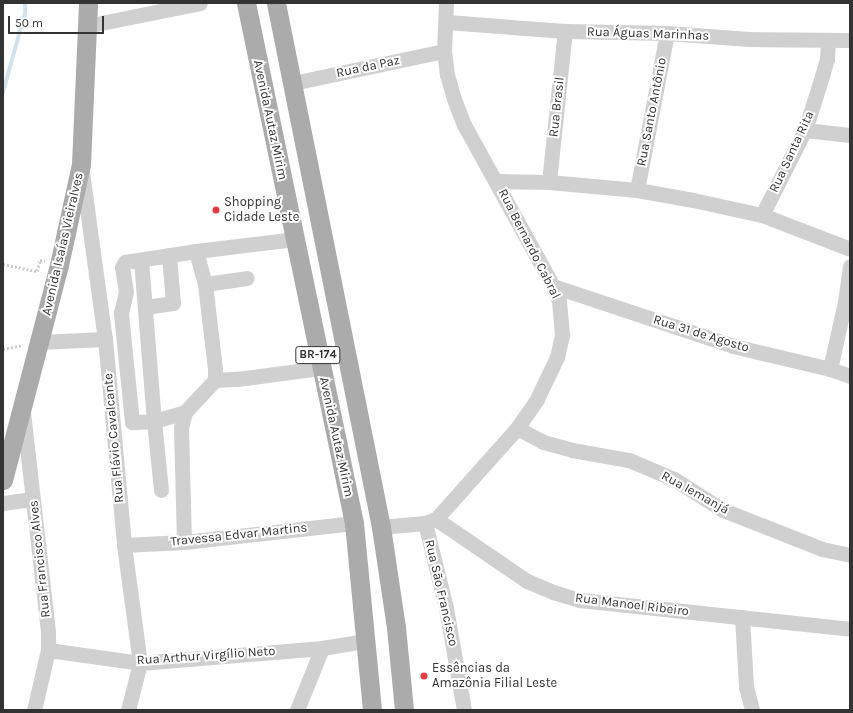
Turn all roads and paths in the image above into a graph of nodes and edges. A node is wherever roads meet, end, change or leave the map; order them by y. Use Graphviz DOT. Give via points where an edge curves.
graph roads {
  1 [pos="88,3"];
  2 [pos="200,3"];
  3 [pos="246,3"];
  4 [pos="276,3"];
  5 [pos="446,3"];
  6 [pos="447,22"];
  7 [pos="86,26"];
  8 [pos="565,31"];
  9 [pos="667,34"];
  10 [pos="850,40"];
  11 [pos="828,41"];
  12 [pos="444,51"];
  13 [pos="293,83"];
  14 [pos="805,130"];
  15 [pos="850,135"];
  16 [pos="81,164"];
  17 [pos="496,181"];
  18 [pos="549,182"];
  19 [pos="637,190"];
  20 [pos="762,215"];
  21 [pos="295,239"];
  22 [pos="850,249"];
  23 [pos="196,251"];
  24 [pos="169,255"];
  25 [pos="141,260"];
  26 [pos="850,266"];
  27 [pos="247,278"];
  28 [pos="205,284"];
  29 [pos="553,286"];
  30 [pos="145,307"];
  31 [pos="104,339"];
  32 [pos="39,342"];
  33 [pos="321,368"];
  34 [pos="830,369"];
  35 [pos="850,376"];
  36 [pos="215,380"];
  37 [pos="23,408"];
  38 [pos="185,412"];
  39 [pos="154,421"];
  40 [pos="517,428"];
  41 [pos="3,480"];
  42 [pos="161,490"];
  43 [pos="33,499"];
  44 [pos="3,503"];
  45 [pos="430,521"];
  46 [pos="354,523"];
  47 [pos="381,527"];
  48 [pos="184,542"];
  49 [pos="124,545"];
  50 [pos="850,555"];
  51 [pos="742,618"];
  52 [pos="850,629"];
  53 [pos="365,641"];
  54 [pos="322,648"];
  55 [pos="48,650"];
  56 [pos="140,663"];
  57 [pos="34,710"];
  58 [pos="128,710"];
  59 [pos="297,710"];
  60 [pos="372,710"];
  61 [pos="404,710"];
  62 [pos="464,710"];
  63 [pos="752,710"];
  1 -- 7 [label="main road, Avenida Isaías Vieiralves"];
  2 -- 7 [label="street"];
  3 -- 21 [label="main road, Avenida Autaz Mirim / BR-174"];
  4 -- 13 [label="main road, Avenida Autaz Mirim / BR-174"];
  5 -- 6 [label="street, Rua Bernardo Cabral"];
  6 -- 8 [label="street, Rua Águas Marinhas"];
  6 -- 12 [label="street, Rua Bernardo Cabral"];
  7 -- 16 [label="main road, Avenida Isaías Vieiralves"];
  8 -- 9 [label="street, Rua Águas Marinhas"];
  8 -- 18 [label="street, Rua Brasil"];
  9 -- 11 [label="street, Rua Águas Marinhas"];
  9 -- 19 [label="street, Rua Santo Antônio"];
  10 -- 11 [label="street, Rua Águas Marinhas"];
  11 -- 14 [label="street, Rua Santa Rita" via="827,59"];
  12 -- 13 [label="street, Rua da Paz"];
  12 -- 17 [label="street, Rua Bernardo Cabral" via="447,75 464,125"];
  13 -- 47 [label="main road, Avenida Autaz Mirim / BR-174"];
  14 -- 15 [label="street"];
  14 -- 20 [label="street, Rua Santa Rita"];
  16 -- 31 [label="street, Rua Flávio Cavalcante"];
  16 -- 32 [label="main road, Avenida Isaías Vieiralves"];
  17 -- 18 [label="street"];
  17 -- 29 [label="street, Rua Bernardo Cabral"];
  18 -- 19 [label="street"];
  19 -- 20 [label="street"];
  20 -- 22 [label="street"];
  21 -- 23 [label="street"];
  21 -- 33 [label="main road, Avenida Autaz Mirim / BR-174"];
  23 -- 24 [label="street"];
  23 -- 28 [label="street"];
  24 -- 25 [label="street"];
  24 -- 30 [label="street" via="173,303"];
  25 -- 30 [label="street"];
  25 -- 39 [label="street" via="125,262 122,267 126,292 121,313 132,422"];
  26 -- 34 [label="street"];
  27 -- 28 [label="street"];
  28 -- 36 [label="street" via="216,369"];
  29 -- 34 [label="street, Rua 31 de Agosto" via="733,346"];
  29 -- 40 [label="street, Rua Bernardo Cabral" via="561,317 562,335 557,357 537,399"];
  30 -- 39 [label="street"];
  31 -- 32 [label="street"];
  31 -- 49 [label="street, Rua Flávio Cavalcante"];
  32 -- 37 [label="main road, Avenida Isaías Vieiralves"];
  33 -- 36 [label="street"];
  33 -- 46 [label="main road, Avenida Autaz Mirim / BR-174"];
  34 -- 35 [label="street, Rua 31 de Agosto"];
  36 -- 38 [label="street"];
  37 -- 41 [label="main road, Avenida Isaías Vieiralves"];
  37 -- 43 [label="street, Rua Francisco Alves"];
  38 -- 39 [label="street"];
  38 -- 48 [label="street" via="181,428"];
  39 -- 42 [label="street"];
  40 -- 45 [label="street, Rua Bernardo Cabral"];
  40 -- 50 [label="street, Rua Iemanjá" via="543,442 629,460 674,478 723,510 822,548"];
  43 -- 44 [label="street"];
  43 -- 55 [label="street, Rua Francisco Alves"];
  45 -- 47 [label="street"];
  45 -- 51 [label="street, Rua Manoel Ribeiro" via="527,581 553,592 580,600"];
  45 -- 62 [label="street, Rua São Francisco"];
  46 -- 48 [label="street, Travessa Edvar Martins"];
  46 -- 53 [label="main road, Avenida Autaz Mirim / BR-174"];
  47 -- 61 [label="main road, Avenida Autaz Mirim / BR-174" via="396,627"];
  48 -- 49 [label="street, Travessa Edvar Martins"];
  49 -- 56 [label="street, Rua Flávio Cavalcante"];
  51 -- 52 [label="street, Rua Manoel Ribeiro"];
  51 -- 63 [label="street" via="746,687"];
  53 -- 54 [label="street, Rua Arthur Virgílio Neto"];
  53 -- 60 [label="main road, Avenida Autaz Mirim / BR-174"];
  54 -- 56 [label="street, Rua Arthur Virgílio Neto"];
  54 -- 59 [label="street"];
  55 -- 56 [label="street, Rua Arthur Virgílio Neto"];
  55 -- 57 [label="street, Rua Francisco Alves"];
  56 -- 58 [label="street, Rua Flávio Cavalcante"];
}
